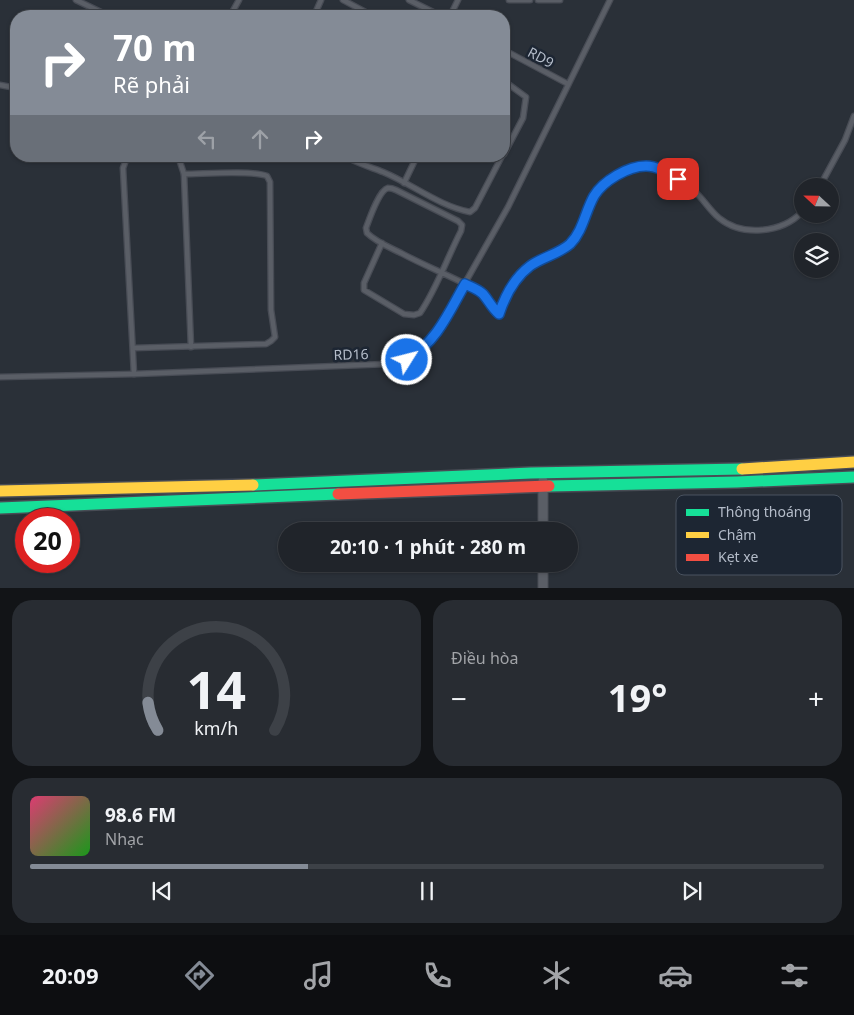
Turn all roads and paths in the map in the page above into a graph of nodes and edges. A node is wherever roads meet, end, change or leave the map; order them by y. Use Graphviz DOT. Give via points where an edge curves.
graph roads {
  1 [pos="76,0"];
  2 [pos="343,0"];
  3 [pos="409,0"];
  4 [pos="509,0"];
  5 [pos="530,0"];
  6 [pos="538,0"];
  7 [pos="560,0"];
  8 [pos="610,0"];
  9 [pos="97,10"];
  10 [pos="362,10"];
  11 [pos="429,10"];
  12 [pos="510,53"];
  13 [pos="568,84"];
  14 [pos="510,85"];
  15 [pos="854,116"];
  16 [pos="510,142"];
  17 [pos="125,162"];
  18 [pos="180,162"];
  19 [pos="357,162"];
  20 [pos="414,162"];
  21 [pos="499,162"];
  22 [pos="184,174"];
  23 [pos="824,178"];
  24 [pos="404,183"];
  25 [pos="794,216"];
  26 [pos="382,243"];
  27 [pos="440,273"];
  28 [pos="465,284"];
  29 [pos="134,348"];
  30 [pos="191,348"];
  31 [pos="134,374"];
  32 [pos="0,377"];
  33 [pos="854,462"];
  34 [pos="544,473"];
  35 [pos="854,477"];
  36 [pos="543,486"];
  37 [pos="0,491"];
  38 [pos="0,508"];
  39 [pos="543,522"];
  40 [pos="543,572"];
  41 [pos="543,588"];
  1 -- 9 [label="lane"];
  2 -- 10 [label="lane"];
  3 -- 11 [label="lane"];
  4 -- 5 [label="lane"];
  6 -- 7 [label="lane"];
  8 -- 13 [label="lane, RD16"];
  12 -- 13 [label="lane, RD9"];
  13 -- 28 [label="lane, RD16" via="508,207"];
  14 -- 16 [label="lane" via="526,96 523,118"];
  15 -- 23 [label="lane"];
  17 -- 29 [label="lane" via="123,168"];
  18 -- 22 [label="lane"];
  19 -- 24 [label="lane"];
  20 -- 24 [label="lane"];
  21 -- 24 [label="lane" via="470,212"];
  22 -- 30 [label="lane"];
  22 -- 30 [label="lane" via="263,174 270,182 274,337 266,344"];
  25 -- 28 [label="lane" via="770,230 737,228 718,218 693,190 663,170 647,166 634,168 600,188 578,235 568,245 530,266 513,283 499,314 483,295"];
  26 -- 27 [label="lane"];
  26 -- 27 [label="lane" via="364,283 364,290 404,314 420,313"];
  26 -- 27 [label="lane" via="367,233 366,228 383,191 388,188 452,217 462,225"];
  27 -- 28 [label="lane"];
  28 -- 31 [label="lane, RD16" via="435,336 407,360 387,364"];
  29 -- 30 [label="lane"];
  29 -- 31 [label="lane"];
  31 -- 32 [label="lane, RD16"];
  33 -- 34 [label="main road" via="766,468"];
  34 -- 36 [label="street"];
  34 -- 37 [label="main road"];
  35 -- 36 [label="main road"];
  36 -- 38 [label="main road"];
  36 -- 39 [label="street"];
  40 -- 41 [label="street"];
}
